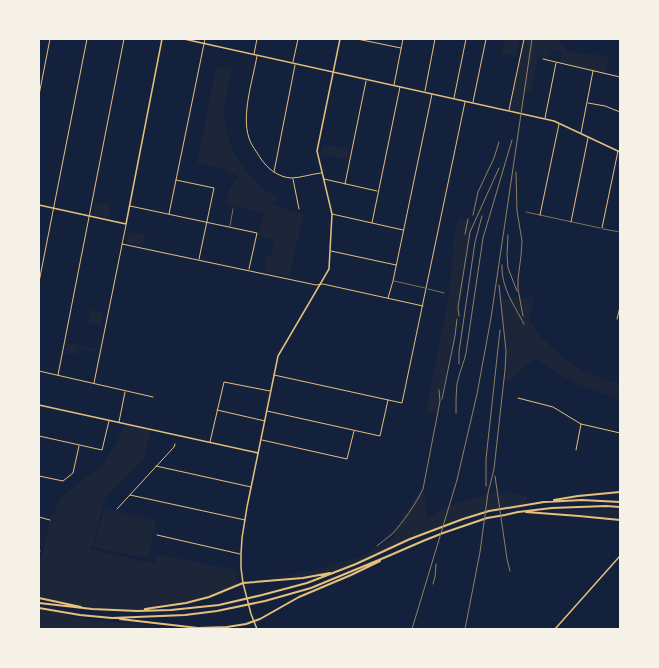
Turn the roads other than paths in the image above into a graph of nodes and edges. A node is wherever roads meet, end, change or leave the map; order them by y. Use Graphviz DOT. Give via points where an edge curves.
graph roads {
  1 [pos="50,39"];
  2 [pos="87,39"];
  3 [pos="124,39"];
  4 [pos="162,39"];
  5 [pos="184,39"];
  6 [pos="205,39"];
  7 [pos="257,39"];
  8 [pos="298,39"];
  9 [pos="340,39"];
  10 [pos="357,39"];
  11 [pos="403,39"];
  12 [pos="435,39"];
  13 [pos="466,39"];
  14 [pos="486,39"];
  15 [pos="524,39"];
  16 [pos="203,43"];
  17 [pos="401,48"];
  18 [pos="254,54"];
  19 [pos="258,55"];
  20 [pos="543,59"];
  21 [pos="556,62"];
  22 [pos="294,63"];
  23 [pos="594,70"];
  24 [pos="333,72"];
  25 [pos="620,77"];
  26 [pos="366,79"];
  27 [pos="394,85"];
  28 [pos="400,87"];
  29 [pos="425,92"];
  30 [pos="432,94"];
  31 [pos="39,95"];
  32 [pos="454,99"];
  33 [pos="465,101"];
  34 [pos="473,103"];
  35 [pos="587,103"];
  36 [pos="509,111"];
  37 [pos="620,112"];
  38 [pos="545,119"];
  39 [pos="559,123"];
  40 [pos="581,134"];
  41 [pos="588,137"];
  42 [pos="619,152"];
  43 [pos="274,172"];
  44 [pos="322,172"];
  45 [pos="293,178"];
  46 [pos="323,179"];
  47 [pos="176,180"];
  48 [pos="345,184"];
  49 [pos="378,191"];
  50 [pos="39,205"];
  51 [pos="129,206"];
  52 [pos="53,208"];
  53 [pos="233,209"];
  54 [pos="299,209"];
  55 [pos="526,212"];
  56 [pos="169,214"];
  57 [pos="332,214"];
  58 [pos="540,215"];
  59 [pos="89,216"];
  60 [pos="207,222"];
  61 [pos="571,222"];
  62 [pos="372,223"];
  63 [pos="126,224"];
  64 [pos="230,227"];
  65 [pos="602,228"];
  66 [pos="404,230"];
  67 [pos="620,232"];
  68 [pos="122,244"];
  69 [pos="330,251"];
  70 [pos="199,260"];
  71 [pos="396,265"];
  72 [pos="248,270"];
  73 [pos="393,281"];
  74 [pos="39,282"];
  75 [pos="320,284"];
  76 [pos="426,288"];
  77 [pos="444,293"];
  78 [pos="388,298"];
  79 [pos="423,306"];
  80 [pos="620,306"];
  81 [pos="617,320"];
  82 [pos="39,371"];
  83 [pos="58,375"];
  84 [pos="274,375"];
  85 [pos="94,383"];
  86 [pos="125,390"];
  87 [pos="271,391"];
  88 [pos="153,397"];
  89 [pos="518,398"];
  90 [pos="388,400"];
  91 [pos="39,405"];
  92 [pos="217,410"];
  93 [pos="267,411"];
  94 [pos="109,420"];
  95 [pos="265,421"];
  96 [pos="119,422"];
  97 [pos="580,424"];
  98 [pos="354,430"];
  99 [pos="620,433"];
  100 [pos="39,436"];
  101 [pos="261,440"];
  102 [pos="210,443"];
  103 [pos="175,444"];
  104 [pos="79,445"];
  105 [pos="576,450"];
  106 [pos="258,453"];
  107 [pos="156,466"];
  108 [pos="39,476"];
  109 [pos="252,487"];
  110 [pos="620,492"];
  111 [pos="130,495"];
  112 [pos="544,502"];
  113 [pos="620,502"];
  114 [pos="620,507"];
  115 [pos="117,509"];
  116 [pos="518,512"];
  117 [pos="39,517"];
  118 [pos="50,520"];
  119 [pos="245,520"];
  120 [pos="620,520"];
  121 [pos="157,535"];
  122 [pos="241,554"];
  123 [pos="620,556"];
  124 [pos="386,557"];
  125 [pos="335,573"];
  126 [pos="243,583"];
  127 [pos="39,598"];
  128 [pos="39,603"];
  129 [pos="39,608"];
  130 [pos="92,609"];
  131 [pos="137,610"];
  132 [pos="112,618"];
  133 [pos="254,621"];
  134 [pos="257,629"];
  135 [pos="555,629"];
  1 -- 31 [label="street"];
  2 -- 52 [label="street"];
  3 -- 59 [label="street"];
  4 -- 51 [label="main road"];
  5 -- 16 [label="main road"];
  6 -- 16 [label="street"];
  7 -- 18 [label="street"];
  8 -- 22 [label="street"];
  9 -- 24 [label="main road"];
  10 -- 17 [label="street"];
  11 -- 17 [label="street"];
  12 -- 29 [label="street"];
  13 -- 32 [label="street"];
  14 -- 34 [label="street"];
  15 -- 36 [label="street"];
  16 -- 18 [label="main road"];
  16 -- 47 [label="street"];
  17 -- 27 [label="street"];
  18 -- 19 [label="main road"];
  19 -- 22 [label="main road"];
  19 -- 43 [label="street" via="247,109 247,130 252,145"];
  20 -- 21 [label="street"];
  21 -- 23 [label="street"];
  21 -- 38 [label="street"];
  22 -- 24 [label="main road"];
  22 -- 43 [label="street"];
  23 -- 25 [label="street"];
  23 -- 35 [label="street"];
  24 -- 26 [label="main road"];
  24 -- 44 [label="main road" via="318,151"];
  26 -- 27 [label="main road"];
  26 -- 48 [label="street"];
  27 -- 28 [label="main road"];
  28 -- 29 [label="main road"];
  28 -- 49 [label="street"];
  29 -- 30 [label="main road"];
  30 -- 32 [label="main road"];
  30 -- 66 [label="street"];
  32 -- 33 [label="main road"];
  33 -- 34 [label="main road"];
  33 -- 76 [label="street"];
  34 -- 36 [label="main road"];
  35 -- 37 [label="street"];
  35 -- 40 [label="street"];
  36 -- 38 [label="main road"];
  38 -- 39 [label="main road"];
  39 -- 40 [label="main road"];
  39 -- 58 [label="street"];
  40 -- 41 [label="main road"];
  41 -- 42 [label="main road"];
  41 -- 61 [label="street"];
  42 -- 65 [label="street"];
  43 -- 45 [label="street"];
  44 -- 45 [label="street"];
  44 -- 46 [label="main road"];
  45 -- 54 [label="street"];
  46 -- 48 [label="street"];
  46 -- 57 [label="main road"];
  47 -- 56 [label="street"];
  47 -- 60 [label="street" via="214,188"];
  48 -- 49 [label="street"];
  49 -- 62 [label="street"];
  50 -- 52 [label="main road"];
  51 -- 56 [label="street"];
  51 -- 63 [label="main road"];
  52 -- 59 [label="main road"];
  52 -- 74 [label="street"];
  53 -- 64 [label="lane"];
  55 -- 58 [label="lane"];
  56 -- 60 [label="street"];
  57 -- 62 [label="street"];
  57 -- 69 [label="main road"];
  58 -- 61 [label="lane"];
  59 -- 63 [label="main road"];
  59 -- 83 [label="street"];
  60 -- 64 [label="street"];
  60 -- 70 [label="street"];
  61 -- 65 [label="lane"];
  62 -- 66 [label="street"];
  63 -- 68 [label="street"];
  64 -- 72 [label="street" via="256,233"];
  65 -- 67 [label="lane"];
  66 -- 71 [label="street"];
  68 -- 70 [label="street"];
  68 -- 85 [label="street"];
  69 -- 71 [label="street"];
  69 -- 75 [label="main road" via="329,269"];
  70 -- 72 [label="street"];
  71 -- 73 [label="street"];
  72 -- 75 [label="street"];
  73 -- 76 [label="lane"];
  73 -- 78 [label="street"];
  75 -- 78 [label="street"];
  75 -- 84 [label="main road" via="278,356"];
  76 -- 77 [label="lane"];
  76 -- 79 [label="street"];
  78 -- 79 [label="street"];
  79 -- 90 [label="street" via="402,403"];
  80 -- 81 [label="street"];
  82 -- 83 [label="street"];
  83 -- 85 [label="street"];
  84 -- 87 [label="main road"];
  84 -- 90 [label="street"];
  85 -- 86 [label="street"];
  86 -- 88 [label="street"];
  86 -- 96 [label="street"];
  87 -- 92 [label="street" via="224,382"];
  87 -- 93 [label="main road"];
  89 -- 97 [label="street" via="553,407"];
  90 -- 98 [label="street" via="380,436"];
  91 -- 94 [label="main road"];
  92 -- 95 [label="street"];
  92 -- 102 [label="street"];
  93 -- 95 [label="main road"];
  93 -- 98 [label="street"];
  94 -- 96 [label="main road"];
  94 -- 104 [label="street" via="102,450"];
  95 -- 101 [label="main road"];
  96 -- 102 [label="main road"];
  97 -- 99 [label="street"];
  97 -- 105 [label="street"];
  98 -- 101 [label="street" via="347,459"];
  100 -- 104 [label="street"];
  101 -- 106 [label="main road"];
  102 -- 106 [label="main road"];
  103 -- 107 [label="street"];
  104 -- 108 [label="street" via="73,473 63,481"];
  106 -- 109 [label="main road"];
  107 -- 109 [label="street"];
  107 -- 111 [label="street"];
  109 -- 119 [label="main road"];
  110 -- 112 [label="highway"];
  111 -- 115 [label="street"];
  111 -- 119 [label="street"];
  112 -- 113 [label="highway"];
  112 -- 125 [label="highway" via="463,519 410,539"];
  114 -- 116 [label="highway" via="552,508"];
  116 -- 120 [label="highway"];
  116 -- 124 [label="highway" via="443,532"];
  117 -- 118 [label="street"];
  119 -- 122 [label="main road"];
  121 -- 122 [label="street"];
  122 -- 126 [label="main road"];
  123 -- 135 [label="main road"];
  124 -- 132 [label="highway" via="311,588 265,601 185,616"];
  124 -- 133 [label="highway"];
  125 -- 126 [label="highway"];
  125 -- 131 [label="highway" via="293,588 219,605 171,610"];
  126 -- 131 [label="highway" via="186,603"];
  126 -- 133 [label="main road"];
  127 -- 130 [label="highway"];
  128 -- 130 [label="highway"];
  129 -- 132 [label="highway"];
  130 -- 131 [label="highway"];
  132 -- 133 [label="highway" via="198,628 227,627"];
  133 -- 134 [label="main road"];
}
